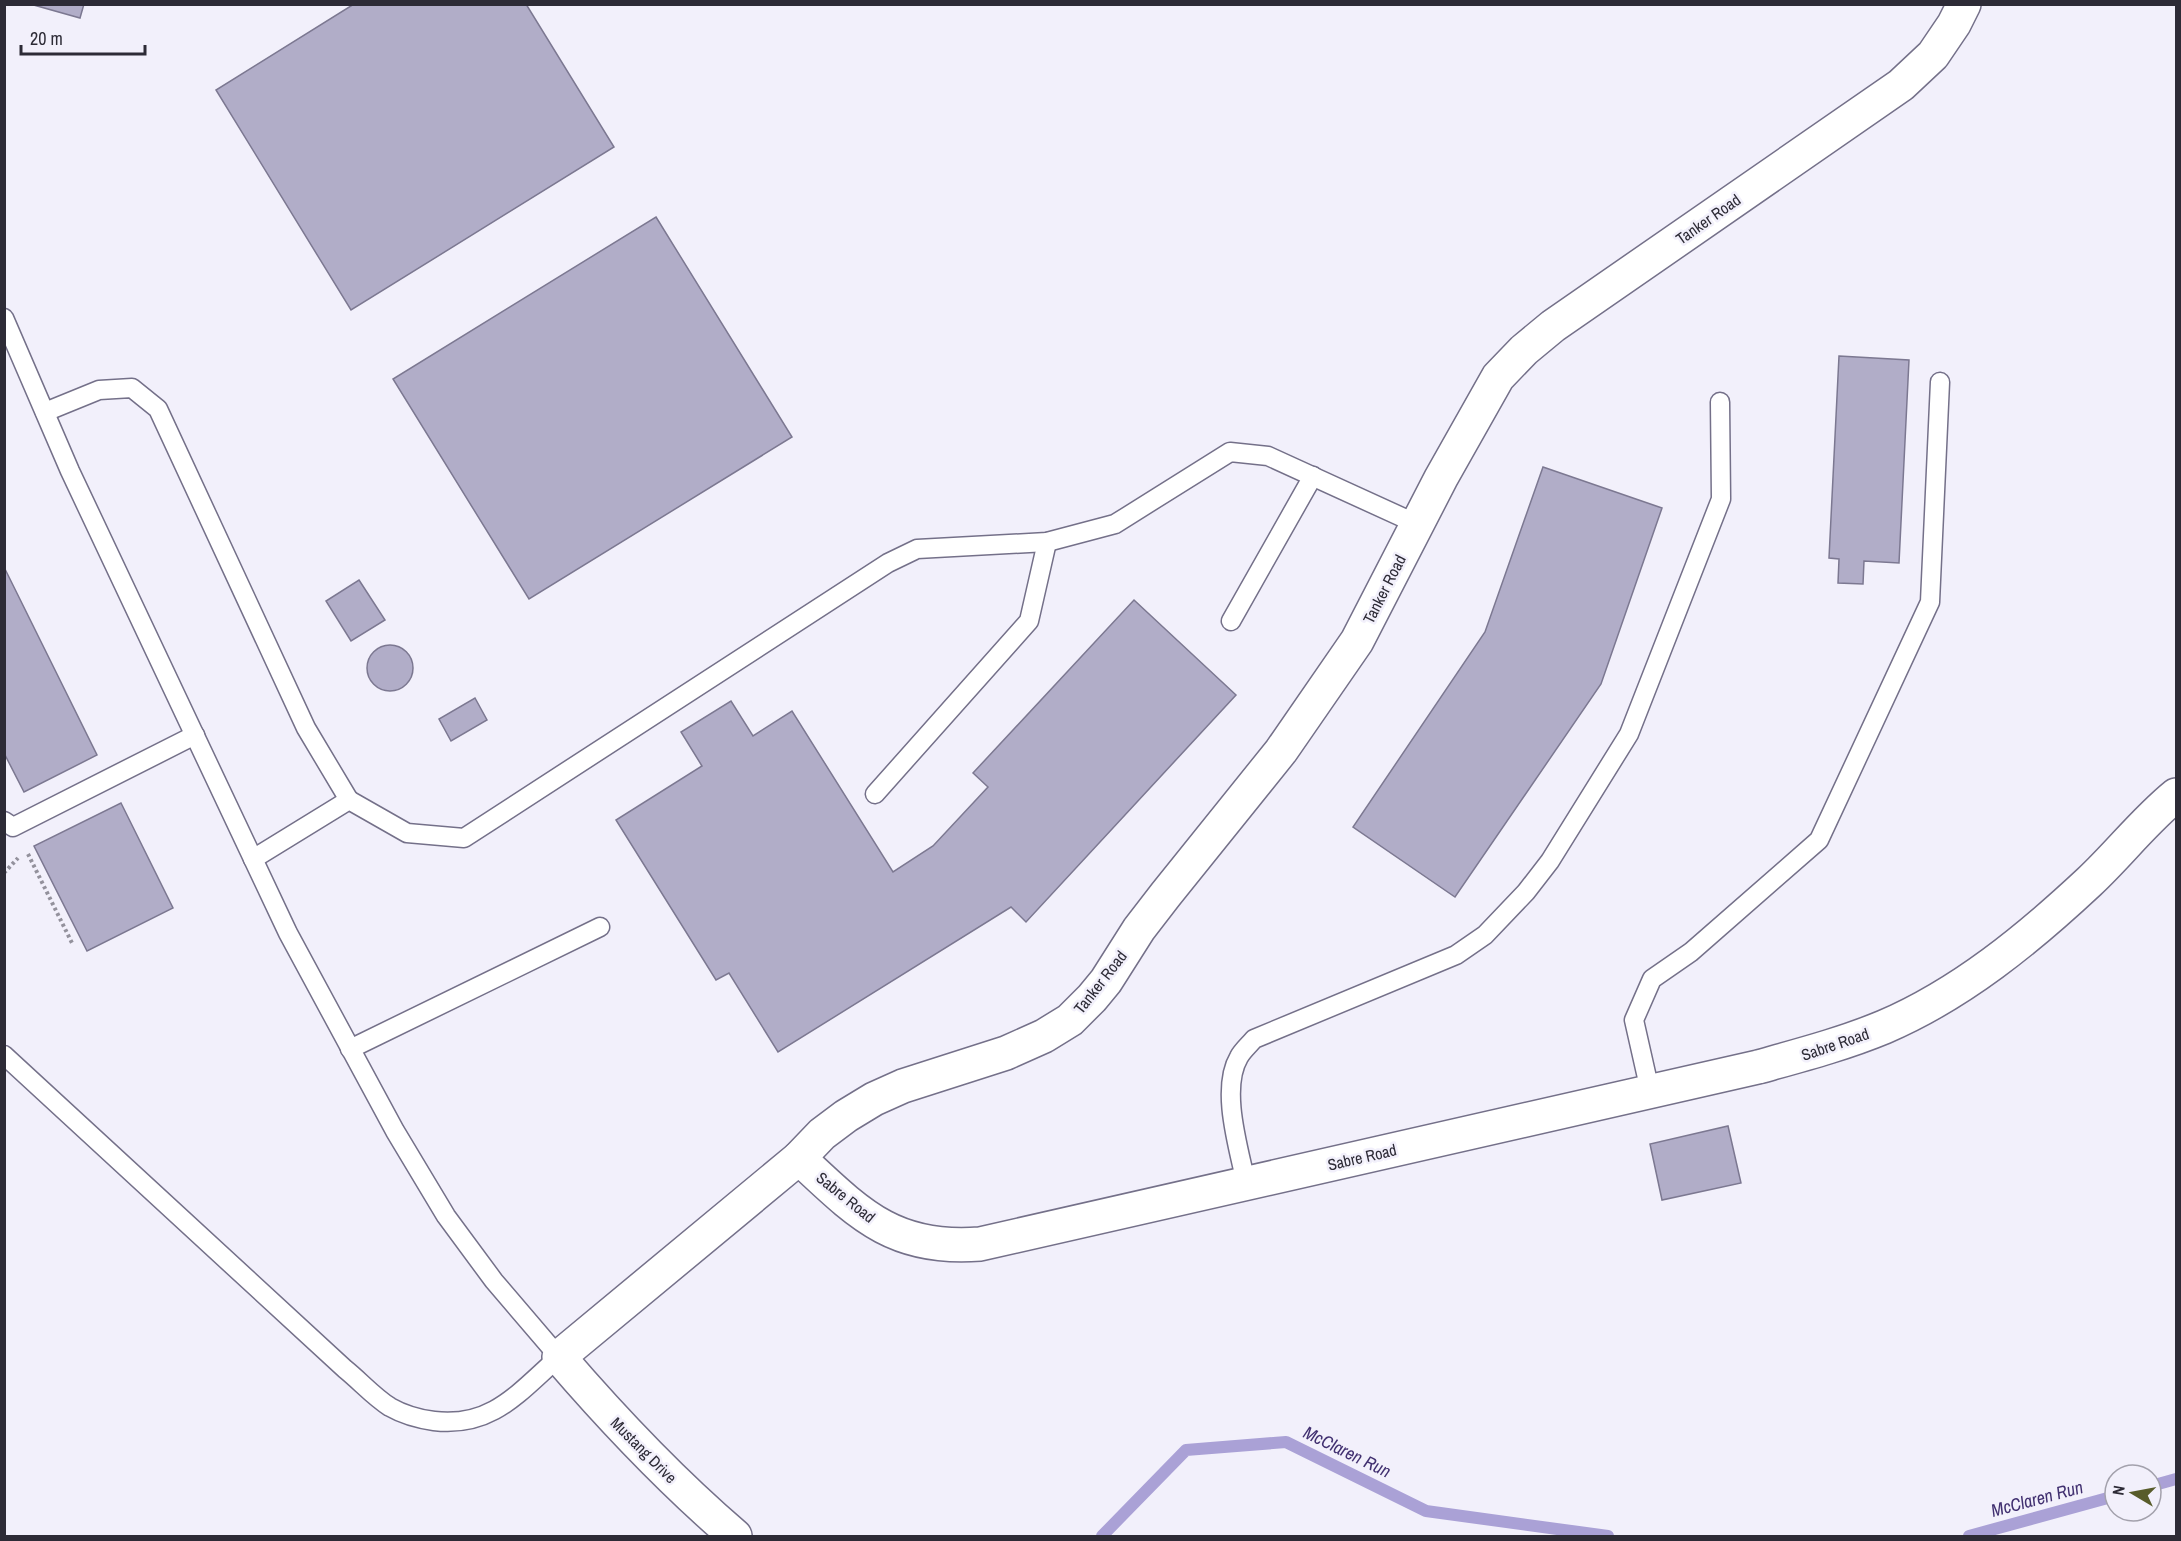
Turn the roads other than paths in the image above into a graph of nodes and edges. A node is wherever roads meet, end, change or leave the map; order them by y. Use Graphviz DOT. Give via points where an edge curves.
graph roads {
  1 [pos="1964,4"];
  2 [pos="4,318"];
  3 [pos="1940,382"];
  4 [pos="1720,402"];
  5 [pos="45,412"];
  6 [pos="1313,476"];
  7 [pos="1417,524"];
  8 [pos="1047,542"];
  9 [pos="1231,621"];
  10 [pos="195,735"];
  11 [pos="875,794"];
  12 [pos="2176,795"];
  13 [pos="349,800"];
  14 [pos="9,824"];
  15 [pos="254,859"];
  16 [pos="600,927"];
  17 [pos="350,1049"];
  18 [pos="4,1055"];
  19 [pos="1650,1091"];
  20 [pos="799,1158"];
  21 [pos="1246,1183"];
  22 [pos="559,1357"];
  23 [pos="735,1536"];
  1 -- 7 [label="street, Tanker Road" via="1933,55 1901,85 1524,350 1498,377"];
  2 -- 5 [label="lane"];
  3 -- 19 [label="lane" via="1930,602 1819,840 1691,952 1652,979 1634,1020"];
  4 -- 21 [label="lane" via="1721,499 1629,734 1550,861 1485,935 1456,955 1254,1040 1238,1058 1231,1080 1233,1117"];
  5 -- 10 [label="lane"];
  5 -- 13 [label="lane" via="99,390 132,388 158,409 306,728"];
  6 -- 7 [label="lane"];
  6 -- 8 [label="lane" via="1268,456 1230,452 1114,524"];
  6 -- 9 [label="lane"];
  7 -- 20 [label="street, Tanker Road" via="1357,641 1281,751 1139,929 1092,998 1070,1020 1044,1036 874,1099 830,1128"];
  8 -- 11 [label="lane" via="1029,621"];
  8 -- 13 [label="lane" via="917,549 888,563 464,838 407,833"];
  10 -- 14 [label="lane"];
  10 -- 15 [label="lane"];
  12 -- 19 [label="street, Sabre Road" via="2089,882 2001,958 1946,996 1886,1026 1823,1049"];
  13 -- 15 [label="lane"];
  15 -- 17 [label="lane" via="288,933"];
  16 -- 17 [label="lane"];
  17 -- 22 [label="lane" via="446,1216 494,1281"];
  18 -- 22 [label="lane" via="391,1408 410,1416 446,1422 488,1415"];
  19 -- 21 [label="street, Sabre Road"];
  20 -- 21 [label="street, Sabre Road" via="845,1200 888,1230 953,1246 980,1244"];
  20 -- 22 [label="street"];
  22 -- 23 [label="street, Mustang Drive" via="651,1459"];
}
